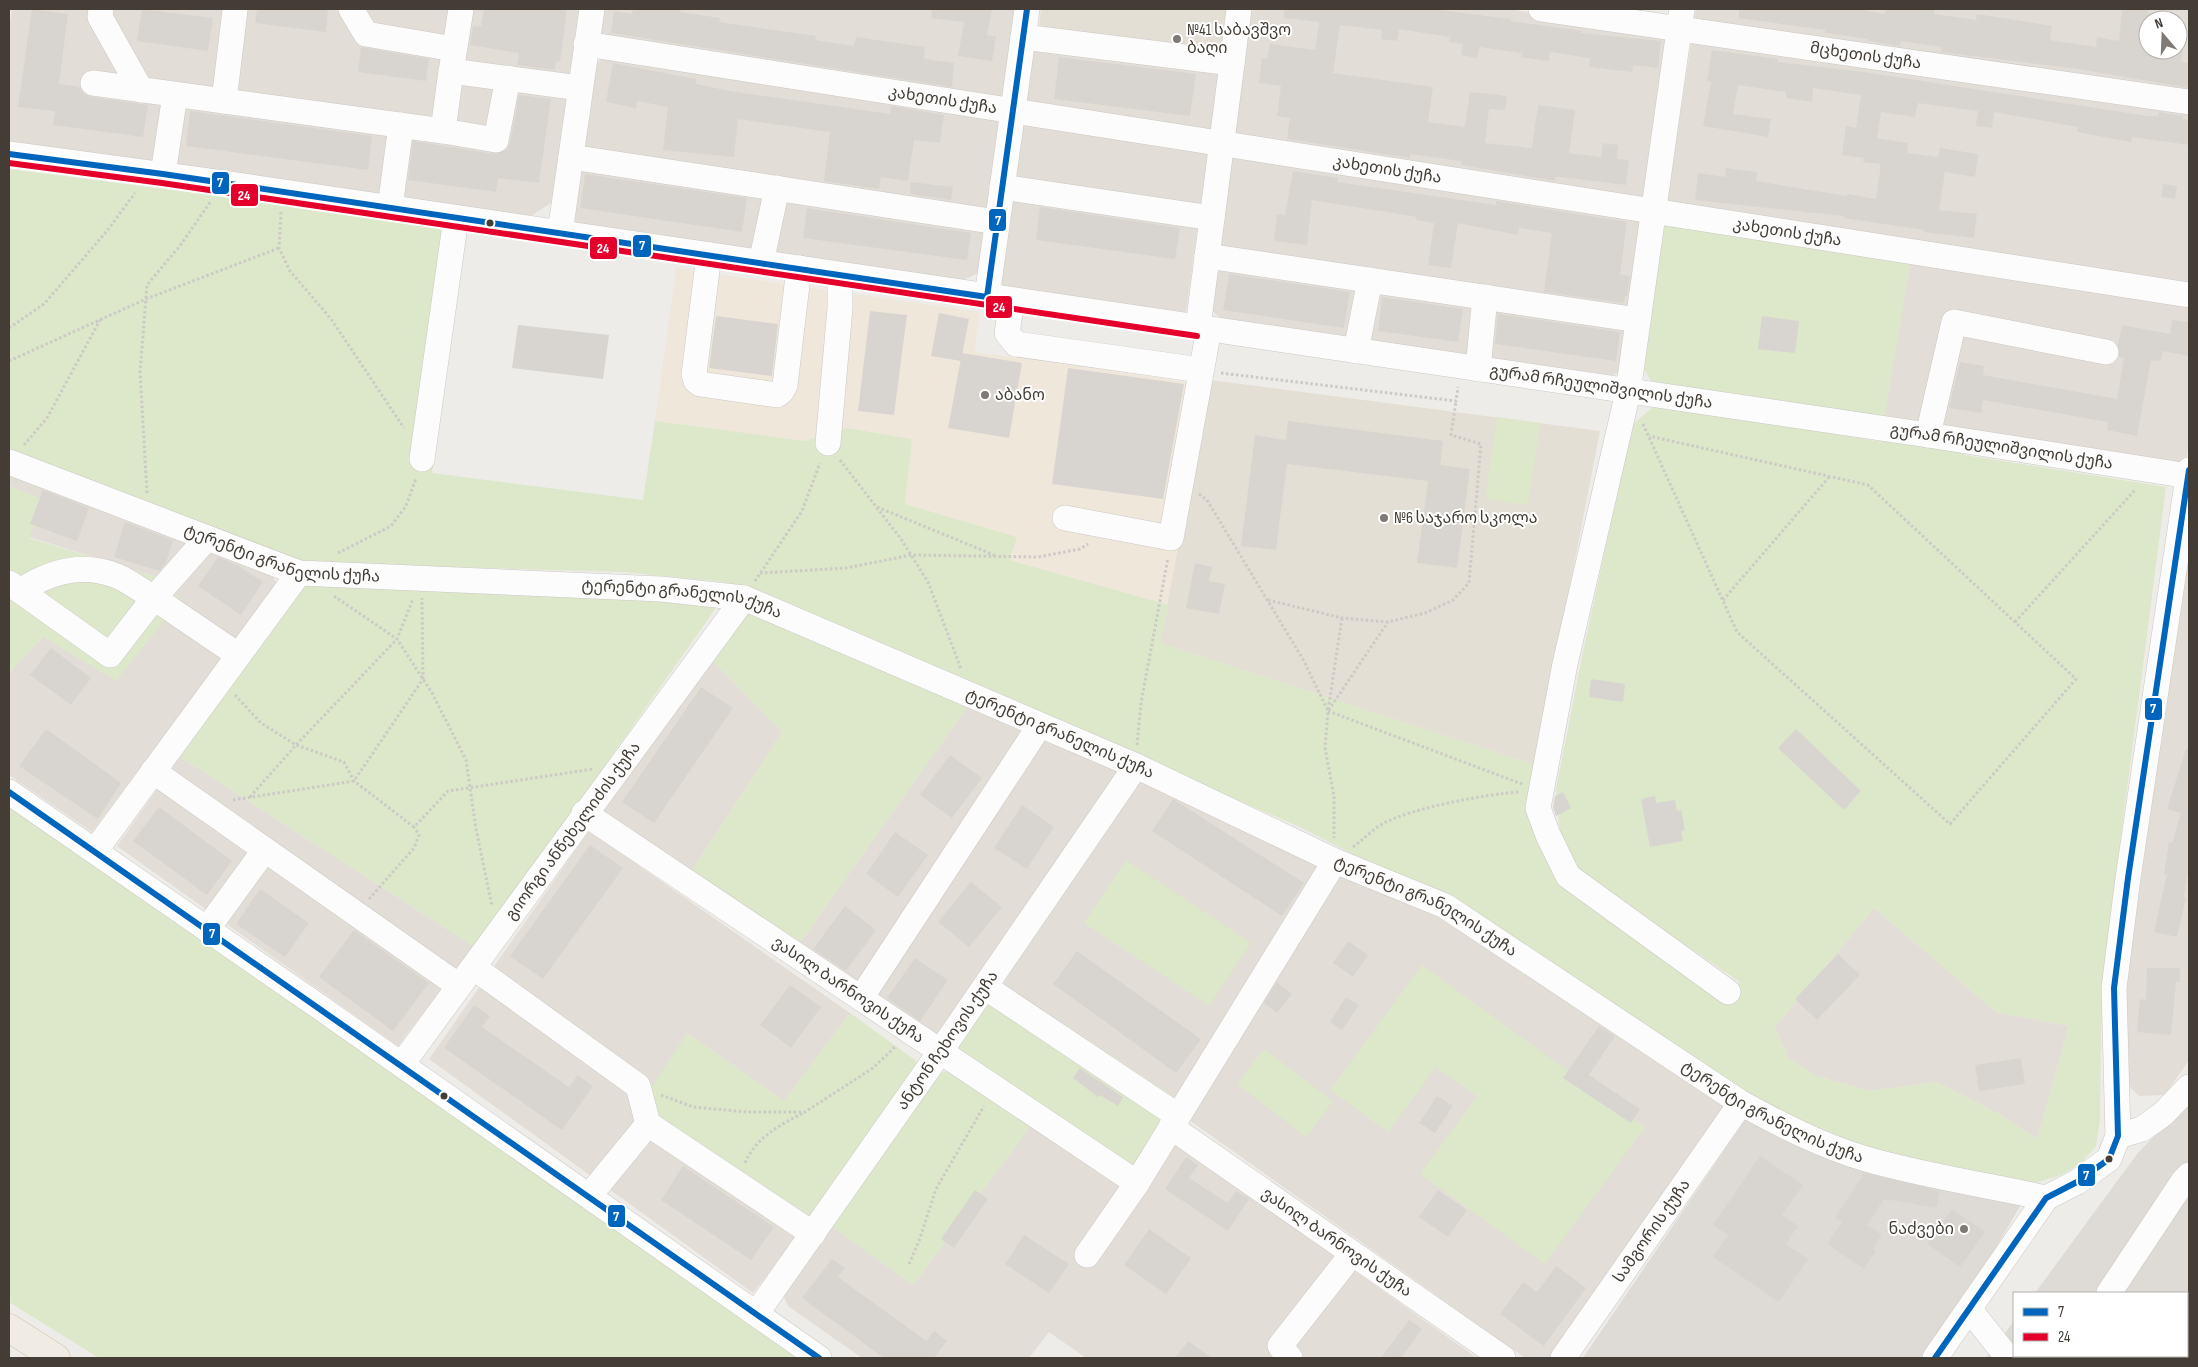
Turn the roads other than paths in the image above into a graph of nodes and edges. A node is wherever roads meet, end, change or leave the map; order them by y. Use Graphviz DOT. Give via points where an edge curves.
graph roads {
  1 [pos="100,9"];
  2 [pos="232,9"];
  3 [pos="351,9"];
  4 [pos="461,9"];
  5 [pos="592,9"];
  6 [pos="1027,9"];
  7 [pos="1239,9"];
  8 [pos="1541,9"];
  9 [pos="1681,19"];
  10 [pos="1023,37"];
  11 [pos="586,44"];
  12 [pos="453,60"];
  13 [pos="1232,63"];
  14 [pos="508,78"];
  15 [pos="93,83"];
  16 [pos="580,88"];
  17 [pos="140,90"];
  18 [pos="175,95"];
  19 [pos="224,101"];
  20 [pos="2189,102"];
  21 [pos="1014,111"];
  22 [pos="401,125"];
  23 [pos="443,131"];
  24 [pos="1223,144"];
  25 [pos="9,154"];
  26 [pos="571,157"];
  27 [pos="156,173"];
  28 [pos="1002,187"];
  29 [pos="777,188"];
  30 [pos="390,208"];
  31 [pos="1655,212"];
  32 [pos="456,218"];
  33 [pos="1212,218"];
  34 [pos="997,222"];
  35 [pos="560,233"];
  36 [pos="1207,256"];
  37 [pos="708,262"];
  38 [pos="761,263"];
  39 [pos="799,274"];
  40 [pos="840,275"];
  41 [pos="1370,280"];
  42 [pos="2189,295"];
  43 [pos="987,297"];
  44 [pos="1485,297"];
  45 [pos="1012,300"];
  46 [pos="1638,320"];
  47 [pos="1204,328"];
  48 [pos="1356,351"];
  49 [pos="2106,352"];
  50 [pos="1469,368"];
  51 [pos="1201,370"];
  52 [pos="1628,392"];
  53 [pos="1928,435"];
  54 [pos="828,443"];
  55 [pos="422,459"];
  56 [pos="9,462"];
  57 [pos="2189,474"];
  58 [pos="1065,518"];
  59 [pos="207,538"];
  60 [pos="299,573"];
  61 [pos="15,587"];
  62 [pos="154,598"];
  63 [pos="744,598"];
  64 [pos="238,655"];
  65 [pos="1040,725"];
  66 [pos="1136,766"];
  67 [pos="153,772"];
  68 [pos="9,792"];
  69 [pos="584,813"];
  70 [pos="95,851"];
  71 [pos="264,851"];
  72 [pos="1334,861"];
  73 [pos="207,929"];
  74 [pos="466,976"];
  75 [pos="985,987"];
  76 [pos="1728,992"];
  77 [pos="861,998"];
  78 [pos="940,1052"];
  79 [pos="402,1064"];
  80 [pos="2189,1087"];
  81 [pos="1740,1103"];
  82 [pos="1175,1121"];
  83 [pos="648,1124"];
  84 [pos="2118,1136"];
  85 [pos="2189,1175"];
  86 [pos="1137,1183"];
  87 [pos="589,1196"];
  88 [pos="2046,1198"];
  89 [pos="813,1234"];
  90 [pos="1352,1254"];
  91 [pos="1087,1256"];
  92 [pos="2110,1292"];
  93 [pos="1970,1310"];
  94 [pos="756,1314"];
  95 [pos="9,1328"];
  96 [pos="56,1358"];
  97 [pos="819,1358"];
  98 [pos="1290,1358"];
  99 [pos="1503,1358"];
  100 [pos="1563,1358"];
  101 [pos="1935,1358"];
  102 [pos="2008,1358"];
  1 -- 17 [label="street" via="100,17"];
  2 -- 19 [label="street"];
  3 -- 12 [label="street" via="366,34"];
  4 -- 12 [label="street"];
  5 -- 11 [label="street"];
  6 -- 10 [label="street"];
  7 -- 13 [label="street"];
  8 -- 9 [label="street, მცხეთის ქუჩა"];
  9 -- 20 [label="street, მცხეთის ქუჩა"];
  9 -- 31 [label="street"];
  10 -- 13 [label="street"];
  10 -- 21 [label="street"];
  11 -- 16 [label="street"];
  11 -- 21 [label="street, კახეთის ქუჩა"];
  12 -- 14 [label="street"];
  12 -- 23 [label="street"];
  13 -- 24 [label="street"];
  14 -- 16 [label="street"];
  14 -- 23 [label="street" via="496,140"];
  15 -- 17 [label="street"];
  16 -- 26 [label="street"];
  17 -- 18 [label="street"];
  18 -- 19 [label="street"];
  18 -- 27 [label="street"];
  19 -- 22 [label="street"];
  21 -- 24 [label="street, კახეთის ქუჩა"];
  21 -- 28 [label="street"];
  22 -- 23 [label="street"];
  22 -- 30 [label="street"];
  24 -- 31 [label="street, კახეთის ქუჩა"];
  24 -- 33 [label="street"];
  25 -- 27 [label="street"];
  26 -- 29 [label="street"];
  26 -- 35 [label="street"];
  27 -- 30 [label="street"];
  28 -- 33 [label="street"];
  28 -- 34 [label="street"];
  29 -- 34 [label="street"];
  29 -- 38 [label="street"];
  30 -- 32 [label="street"];
  31 -- 42 [label="street, კახეთის ქუჩა"];
  31 -- 46 [label="street"];
  32 -- 35 [label="street"];
  32 -- 55 [label="street"];
  33 -- 36 [label="street"];
  34 -- 43 [label="street"];
  35 -- 37 [label="street"];
  36 -- 41 [label="street"];
  36 -- 47 [label="street"];
  37 -- 38 [label="street"];
  37 -- 39 [label="street"];
  37 -- 39 [label="street" via="694,374 696,381 777,395 784,388"];
  38 -- 39 [label="street"];
  39 -- 40 [label="street"];
  40 -- 43 [label="street"];
  40 -- 54 [label="street"];
  41 -- 44 [label="street"];
  41 -- 48 [label="street"];
  43 -- 45 [label="street, გურამ რჩეულიშვილის ქუჩა"];
  44 -- 46 [label="street"];
  44 -- 50 [label="street"];
  45 -- 47 [label="street, გურამ რჩეულიშვილის ქუჩა"];
  45 -- 51 [label="street" via="1007,333 1016,344"];
  46 -- 52 [label="street"];
  47 -- 48 [label="street, გურამ რჩეულიშვილის ქუჩა"];
  47 -- 51 [label="street"];
  48 -- 50 [label="street, გურამ რჩეულიშვილის ქუჩა"];
  49 -- 53 [label="street" via="1954,322"];
  50 -- 52 [label="street, გურამ რჩეულიშვილის ქუჩა"];
  51 -- 58 [label="street" via="1171,538"];
  52 -- 53 [label="street, გურამ რჩეულიშვილის ქუჩა"];
  52 -- 76 [label="street" via="1565,664 1540,800 1548,835 1568,876"];
  53 -- 57 [label="street, გურამ რჩეულიშვილის ქუჩა"];
  56 -- 59 [label="street, ტერენტი გრანელის ქუჩა"];
  57 -- 84 [label="street" via="2114,988"];
  59 -- 60 [label="street, ტერენტი გრანელის ქუჩა"];
  59 -- 62 [label="street"];
  60 -- 63 [label="street, ტერენტი გრანელის ქუჩა" via="661,589"];
  60 -- 64 [label="street"];
  61 -- 62 [label="street" via="61,571 92,569 117,576"];
  61 -- 62 [label="street" via="110,654"];
  62 -- 64 [label="street"];
  63 -- 65 [label="street, ტერენტი გრანელის ქუჩა"];
  63 -- 69 [label="street, გიორგი ანწეხელიძის ქუჩა"];
  64 -- 67 [label="street"];
  65 -- 66 [label="street, ტერენტი გრანელის ქუჩა"];
  65 -- 77 [label="street"];
  66 -- 72 [label="street, ტერენტი გრანელის ქუჩა"];
  66 -- 75 [label="street, ანტონ ჩეხოვის ქუჩა"];
  67 -- 70 [label="street"];
  67 -- 71 [label="street"];
  68 -- 70 [label="street"];
  69 -- 74 [label="street, გიორგი ანწეხელიძის ქუჩა"];
  69 -- 77 [label="street, ვასილ ბარნოვის ქუჩა"];
  70 -- 73 [label="street"];
  71 -- 73 [label="street"];
  71 -- 74 [label="street" via="356,915"];
  72 -- 81 [label="street, ტერენტი გრანელის ქუჩა" via="1445,906"];
  72 -- 82 [label="street"];
  73 -- 79 [label="street"];
  74 -- 79 [label="street, გიორგი ანწეხელიძის ქუჩა"];
  74 -- 83 [label="street" via="638,1086"];
  75 -- 78 [label="street, ანტონ ჩეხოვის ქუჩა"];
  75 -- 82 [label="street, ვასილ ბარნოვის ქუჩა"];
  77 -- 78 [label="street, ვასილ ბარნოვის ქუჩა"];
  78 -- 86 [label="street, ვასილ ბარნოვის ქუჩა"];
  78 -- 89 [label="street, ანტონ ჩეხოვის ქუჩა"];
  79 -- 87 [label="street"];
  80 -- 84 [label="street" via="2142,1129"];
  81 -- 88 [label="street, ტერენტი გრანელის ქუჩა" via="1803,1135 1867,1159"];
  81 -- 100 [label="street, სამგორის ქუჩა"];
  82 -- 86 [label="street"];
  82 -- 90 [label="street, ვასილ ბარნოვის ქუჩა"];
  83 -- 87 [label="street"];
  83 -- 89 [label="street"];
  84 -- 88 [label="street" via="2109,1159 2077,1182"];
  85 -- 92 [label="street"];
  86 -- 91 [label="street"];
  87 -- 94 [label="street"];
  88 -- 93 [label="street"];
  89 -- 94 [label="street, ანტონ ჩეხოვის ქუჩა"];
  90 -- 98 [label="street" via="1280,1346"];
  90 -- 99 [label="street, ვასილ ბარნოვის ქუჩა"];
  93 -- 101 [label="street"];
  93 -- 102 [label="street"];
  94 -- 97 [label="street"];
  95 -- 96 [label="main road"];
}
